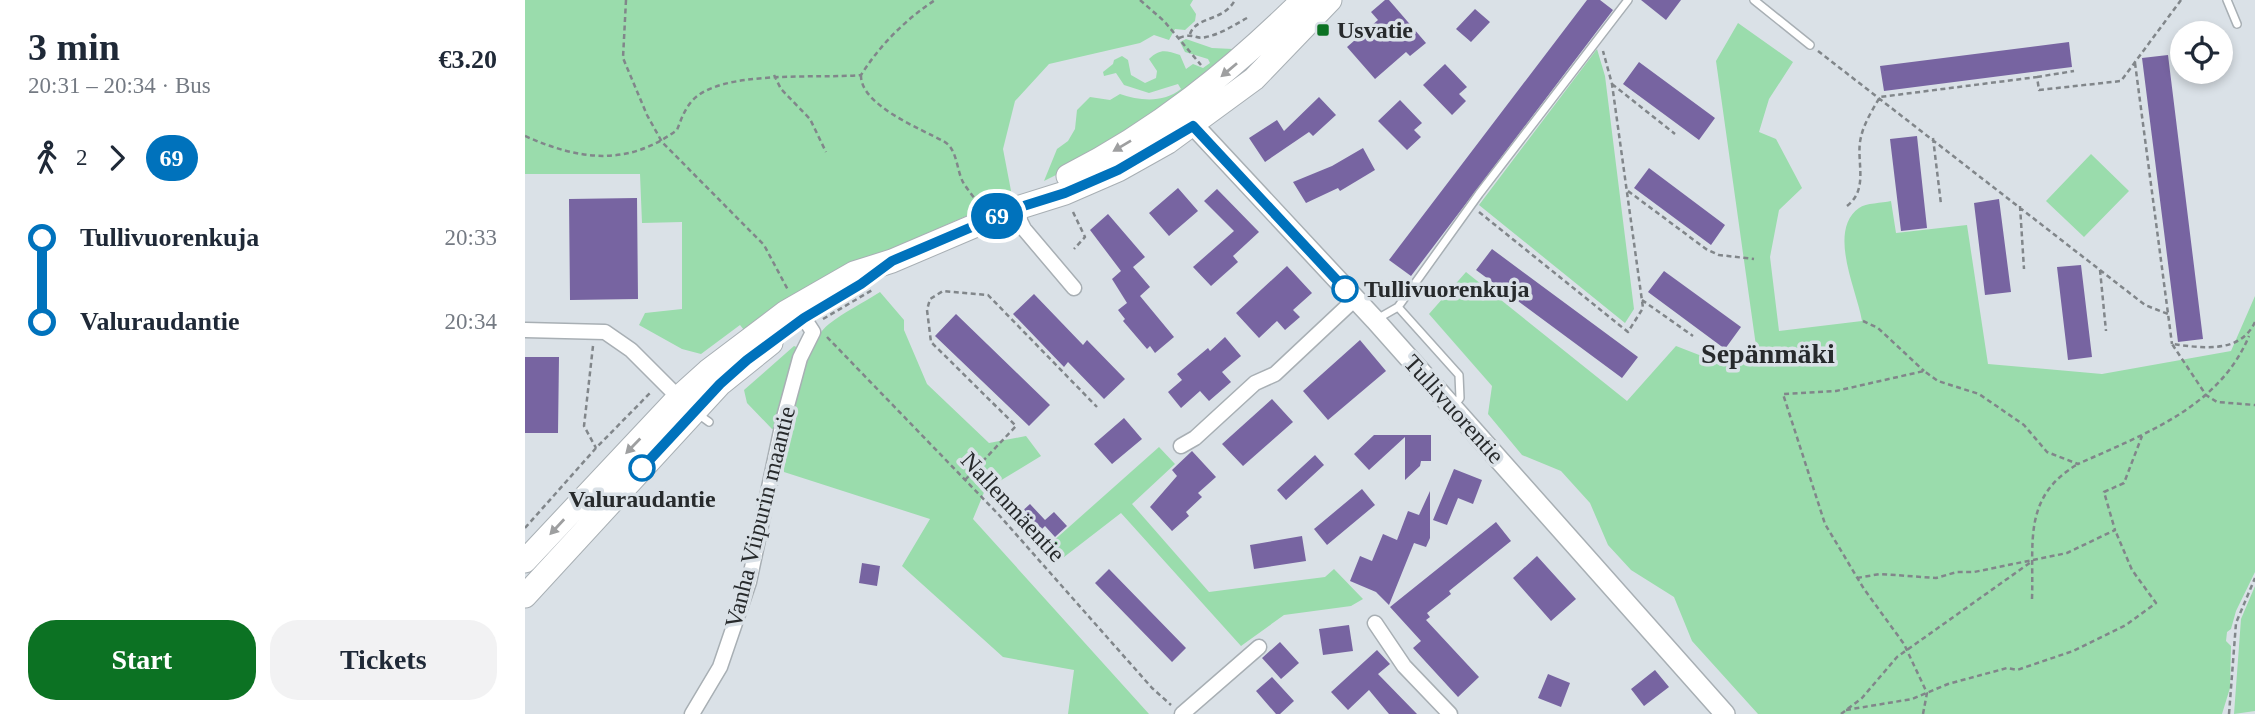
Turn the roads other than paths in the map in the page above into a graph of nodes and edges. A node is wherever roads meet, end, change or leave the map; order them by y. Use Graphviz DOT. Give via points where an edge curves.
graph roads {
  1 [pos="1303,0"];
  2 [pos="1329,0"];
  3 [pos="1629,0"];
  4 [pos="1754,0"];
  5 [pos="2227,0"];
  6 [pos="2237,23"];
  7 [pos="1810,45"];
  8 [pos="1186,117"];
  9 [pos="1014,209"];
  10 [pos="892,261"];
  11 [pos="1074,288"];
  12 [pos="1356,299"];
  13 [pos="1398,307"];
  14 [pos="805,319"];
  15 [pos="1374,320"];
  16 [pos="525,330"];
  17 [pos="1452,408"];
  18 [pos="694,411"];
  19 [pos="1181,446"];
  20 [pos="525,561"];
  21 [pos="525,596"];
  22 [pos="1375,623"];
  23 [pos="1259,647"];
  24 [pos="1177,710"];
  25 [pos="692,714"];
  26 [pos="1450,714"];
  27 [pos="1725,714"];
  1 -- 8 [label="main road, one-way"];
  2 -- 8 [label="main road" via="1254,79"];
  3 -- 13 [label="lane"];
  4 -- 7 [label="lane"];
  5 -- 6 [label="lane"];
  8 -- 9 [label="main road" via="1118,170"];
  8 -- 12 [label="main road, Tullivuorentie"];
  9 -- 10 [label="main road"];
  9 -- 11 [label="street" via="1030,237"];
  10 -- 14 [label="main road"];
  10 -- 18 [label="main road" via="854,273 786,312 708,371"];
  12 -- 15 [label="main road, Tullivuorentie"];
  12 -- 19 [label="street" via="1275,374 1255,383"];
  13 -- 15 [label="lane"];
  13 -- 17 [label="lane" via="1459,375 1460,398"];
  14 -- 18 [label="main road" via="747,360"];
  14 -- 25 [label="street, Vanha Viipurin maantie" via="749,582 720,667"];
  15 -- 17 [label="main road, Tullivuorentie"];
  16 -- 18 [label="street" via="605,332"];
  17 -- 27 [label="main road, Tullivuorentie"];
  18 -- 20 [label="main road, one-way"];
  18 -- 21 [label="main road"];
  22 -- 26 [label="street" via="1404,666"];
  23 -- 24 [label="street"];
}
